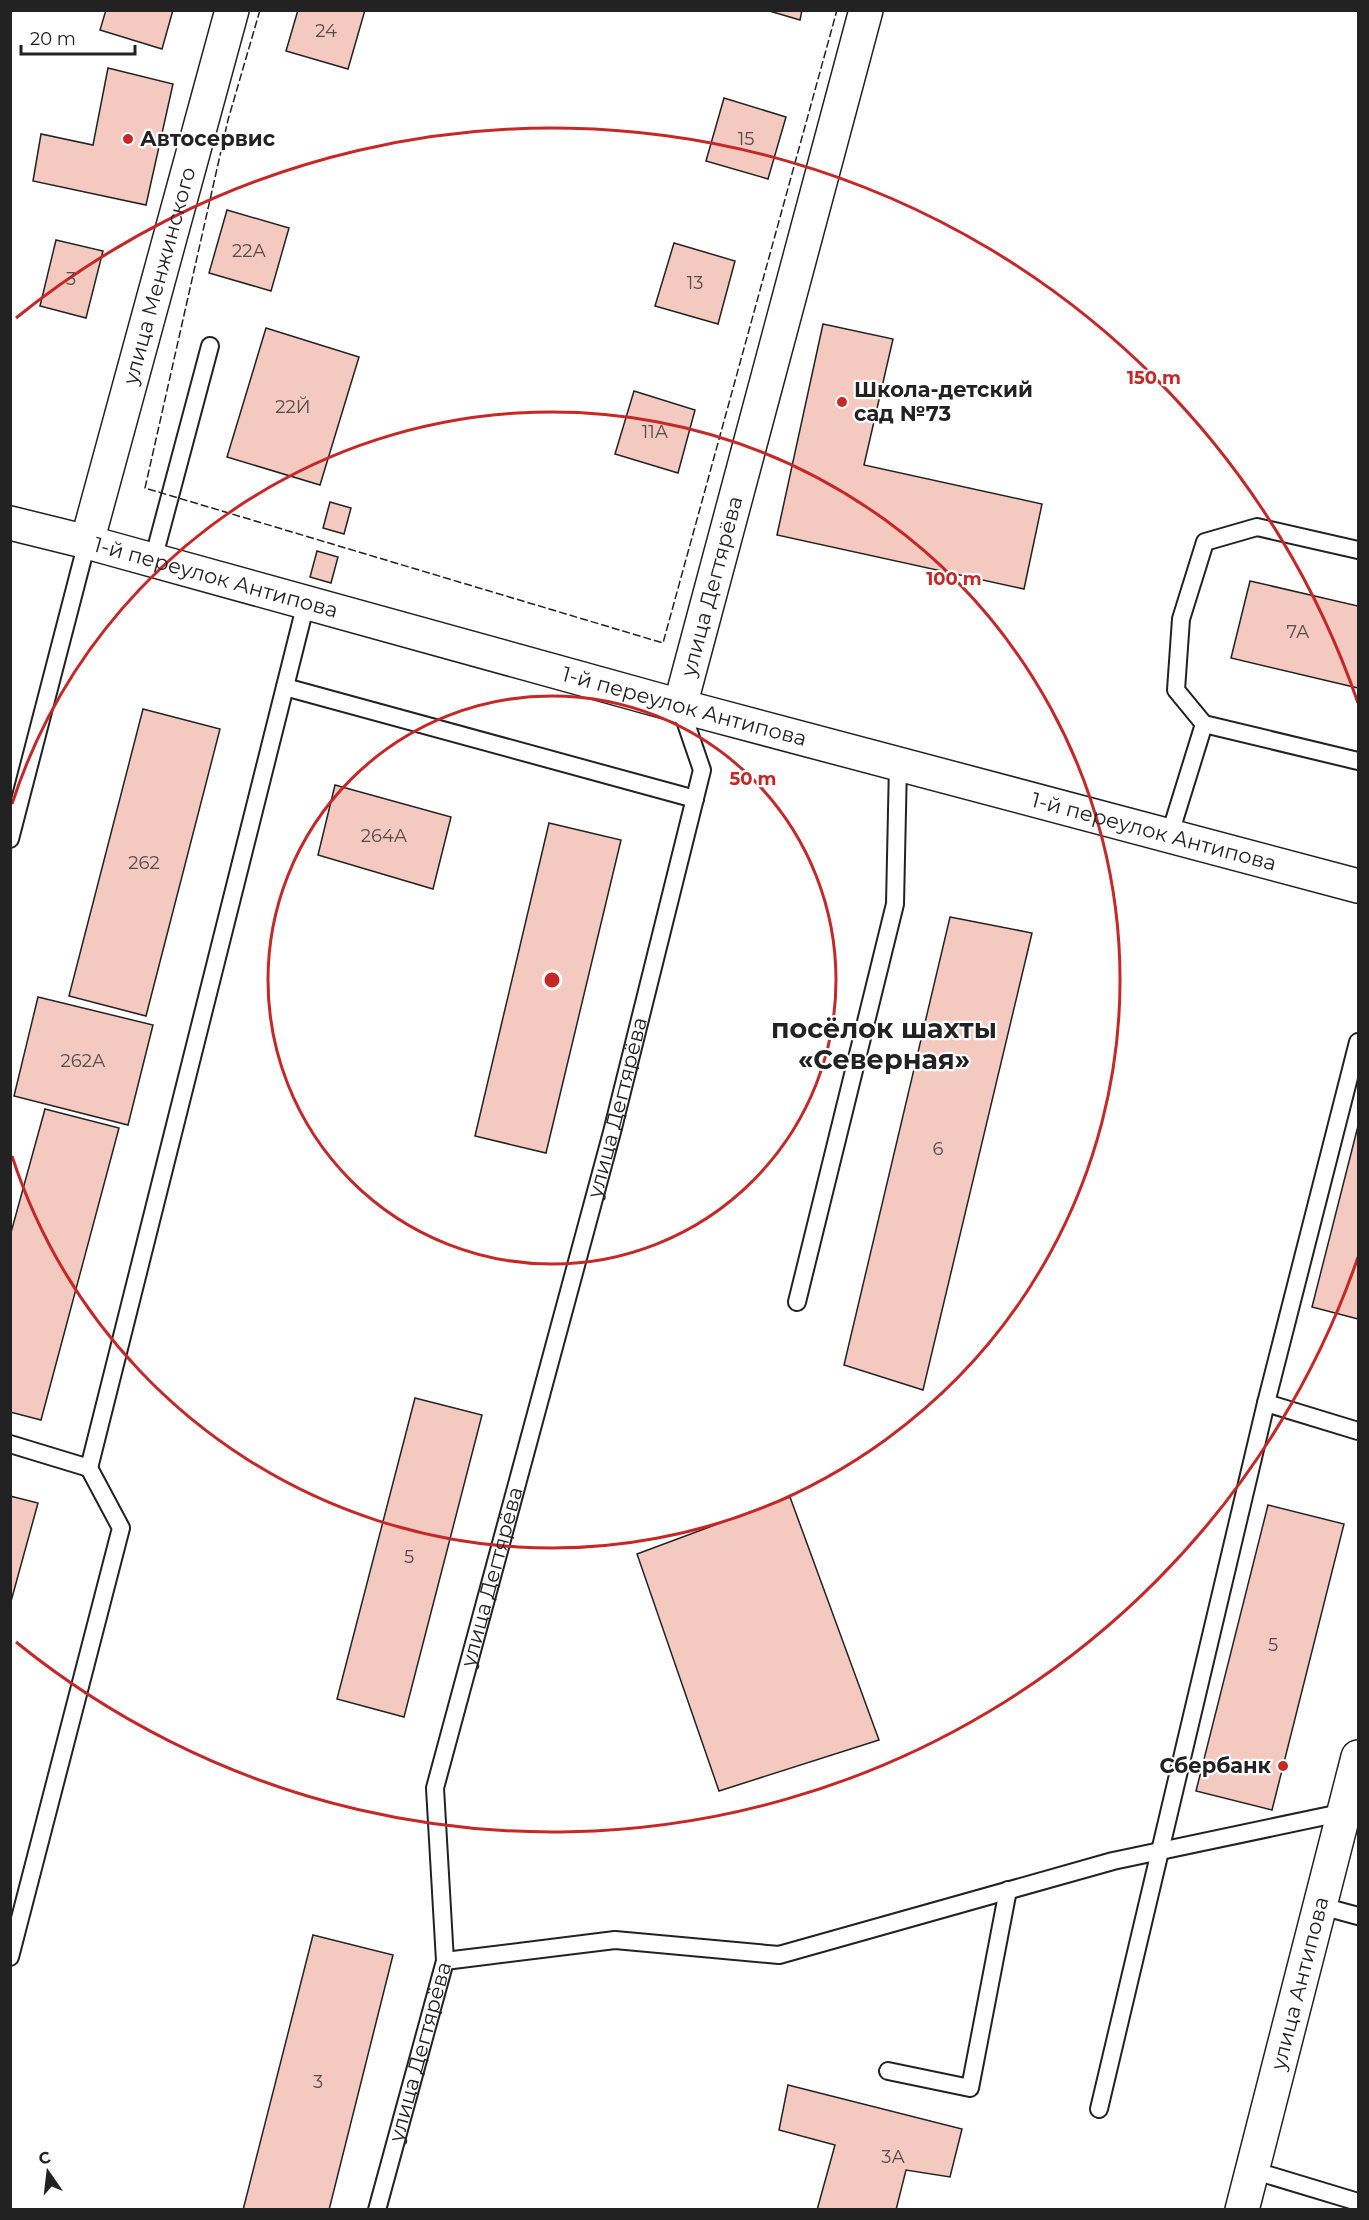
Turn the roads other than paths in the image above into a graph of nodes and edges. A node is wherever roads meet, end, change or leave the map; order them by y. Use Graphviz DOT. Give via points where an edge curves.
graph roads {
  1 [pos="232,10"];
  2 [pos="866,10"];
  3 [pos="210,346"];
  4 [pos="10,523"];
  5 [pos="87,542"];
  6 [pos="1359,550"];
  7 [pos="153,560"];
  8 [pos="306,603"];
  9 [pos="285,687"];
  10 [pos="680,706"];
  11 [pos="1204,724"];
  12 [pos="1359,761"];
  13 [pos="898,764"];
  14 [pos="695,799"];
  15 [pos="1169,837"];
  16 [pos="10,839"];
  17 [pos="1359,886"];
  18 [pos="1359,1042"];
  19 [pos="797,1302"];
  20 [pos="1266,1403"];
  21 [pos="1359,1431"];
  22 [pos="10,1444"];
  23 [pos="89,1468"];
  24 [pos="1359,1757"];
  25 [pos="1345,1812"];
  26 [pos="1160,1851"];
  27 [pos="1008,1890"];
  28 [pos="1321,1906"];
  29 [pos="1359,1916"];
  30 [pos="10,1957"];
  31 [pos="445,1960"];
  32 [pos="888,2071"];
  33 [pos="1099,2109"];
  34 [pos="1252,2170"];
  35 [pos="1359,2202"];
  36 [pos="377,2210"];
  37 [pos="1242,2210"];
  1 -- 5 [label="main road, улица Менжинского"];
  2 -- 10 [label="main road, улица Дегтярёва"];
  3 -- 7 [label="lane"];
  4 -- 5 [label="main road, 1-й переулок Антипова"];
  5 -- 7 [label="main road, 1-й переулок Антипова"];
  5 -- 16 [label="lane"];
  6 -- 11 [label="lane" via="1257,527 1205,542 1181,619 1176,690"];
  7 -- 8 [label="main road, 1-й переулок Антипова"];
  8 -- 9 [label="lane"];
  8 -- 10 [label="main road, 1-й переулок Антипова"];
  9 -- 14 [label="lane"];
  9 -- 23 [label="lane"];
  10 -- 13 [label="main road, 1-й переулок Антипова"];
  10 -- 14 [label="lane, улица Дегтярёва" via="702,770"];
  11 -- 12 [label="lane"];
  11 -- 15 [label="lane"];
  13 -- 15 [label="main road, 1-й переулок Антипова"];
  13 -- 19 [label="lane" via="895,904"];
  14 -- 31 [label="lane, улица Дегтярёва" via="612,1132 435,1788"];
  15 -- 17 [label="main road, 1-й переулок Антипова"];
  18 -- 20 [label="lane"];
  20 -- 21 [label="lane"];
  20 -- 26 [label="lane"];
  22 -- 23 [label="lane"];
  23 -- 30 [label="lane" via="121,1528"];
  24 -- 25 [label="main road, улица Антипова"];
  25 -- 26 [label="lane"];
  25 -- 28 [label="main road, улица Антипова"];
  26 -- 27 [label="lane"];
  26 -- 33 [label="lane"];
  27 -- 31 [label="lane" via="779,1955 615,1940"];
  27 -- 32 [label="lane" via="970,2088"];
  28 -- 29 [label="lane"];
  28 -- 34 [label="main road, улица Антипова"];
  31 -- 36 [label="lane, улица Дегтярёва"];
  34 -- 35 [label="lane"];
  34 -- 37 [label="main road, улица Антипова"];
}
